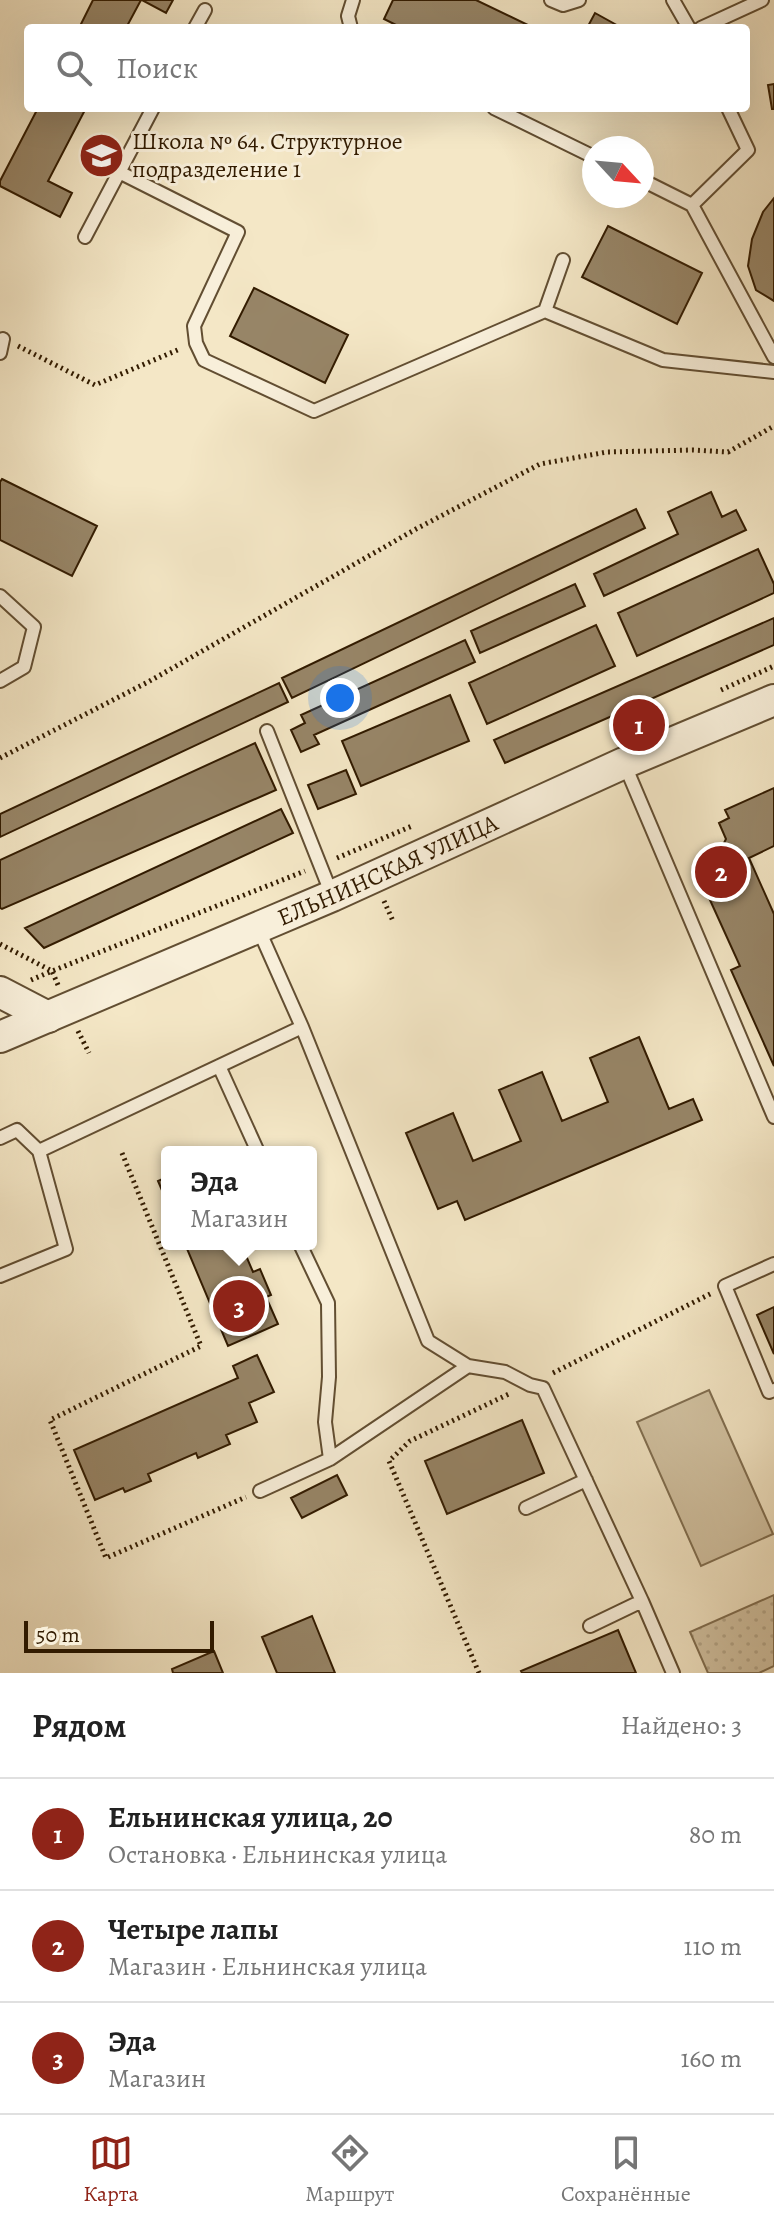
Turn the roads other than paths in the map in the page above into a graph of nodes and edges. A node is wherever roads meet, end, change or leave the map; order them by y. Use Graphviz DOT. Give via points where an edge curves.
graph roads {
  1 [pos="353,0"];
  2 [pos="551,0"];
  3 [pos="579,0"];
  4 [pos="673,0"];
  5 [pos="762,0"];
  6 [pos="205,10"];
  7 [pos="197,24"];
  8 [pos="350,24"];
  9 [pos="687,24"];
  10 [pos="710,24"];
  11 [pos="151,112"];
  12 [pos="502,112"];
  13 [pos="730,112"];
  14 [pos="582,151"];
  15 [pos="119,172"];
  16 [pos="654,186"];
  17 [pos="692,205"];
  18 [pos="85,237"];
  19 [pos="563,260"];
  20 [pos="545,311"];
  21 [pos="3,339"];
  22 [pos="0,353"];
  23 [pos="774,357"];
  24 [pos="774,372"];
  25 [pos="0,596"];
  26 [pos="0,681"];
  27 [pos="774,700"];
  28 [pos="267,731"];
  29 [pos="624,763"];
  30 [pos="332,896"];
  31 [pos="258,928"];
  32 [pos="0,992"];
  33 [pos="48,1017"];
  34 [pos="302,1027"];
  35 [pos="0,1037"];
  36 [pos="219,1066"];
  37 [pos="774,1117"];
  38 [pos="0,1138"];
  39 [pos="255,1146"];
  40 [pos="39,1151"];
  41 [pos="303,1250"];
  42 [pos="774,1264"];
  43 [pos="0,1276"];
  44 [pos="468,1366"];
  45 [pos="774,1390"];
  46 [pos="330,1459"];
  47 [pos="586,1480"];
  48 [pos="260,1491"];
  49 [pos="526,1508"];
  50 [pos="642,1601"];
  51 [pos="590,1626"];
  52 [pos="673,1673"];
  1 -- 8 [label="lane"];
  2 -- 3 [label="lane" via="563,5"];
  4 -- 9 [label="lane"];
  5 -- 10 [label="lane"];
  6 -- 7 [label="lane"];
  11 -- 15 [label="lane"];
  12 -- 14 [label="lane"];
  13 -- 17 [label="lane" via="748,150"];
  15 -- 18 [label="lane"];
  15 -- 20 [label="lane" via="238,232 194,326 196,343 204,360 314,411"];
  16 -- 17 [label="lane"];
  17 -- 23 [label="lane"];
  19 -- 20 [label="lane"];
  20 -- 24 [label="lane" via="663,360"];
  21 -- 22 [label="lane"];
  25 -- 26 [label="lane" via="34,627 24,667"];
  27 -- 29 [label="street, ЕЛЬНИНСКАЯ УЛИЦА"];
  28 -- 30 [label="lane"];
  29 -- 30 [label="street, ЕЛЬНИНСКАЯ УЛИЦА"];
  29 -- 37 [label="lane"];
  30 -- 31 [label="street, ЕЛЬНИНСКАЯ УЛИЦА"];
  31 -- 33 [label="street, ЕЛЬНИНСКАЯ УЛИЦА"];
  31 -- 34 [label="lane"];
  32 -- 33 [label="street"];
  33 -- 35 [label="street, ЕЛЬНИНСКАЯ УЛИЦА"];
  34 -- 36 [label="lane"];
  34 -- 44 [label="lane" via="428,1341"];
  36 -- 39 [label="lane"];
  36 -- 40 [label="lane"];
  38 -- 40 [label="lane" via="17,1130"];
  40 -- 43 [label="lane" via="66,1249"];
  41 -- 46 [label="lane" via="328,1303 325,1422"];
  42 -- 45 [label="lane" via="725,1286 769,1392"];
  44 -- 46 [label="lane"];
  44 -- 47 [label="lane" via="505,1372 543,1388"];
  46 -- 48 [label="lane"];
  47 -- 49 [label="lane"];
  47 -- 50 [label="lane"];
  50 -- 51 [label="lane"];
  50 -- 52 [label="lane"];
}
